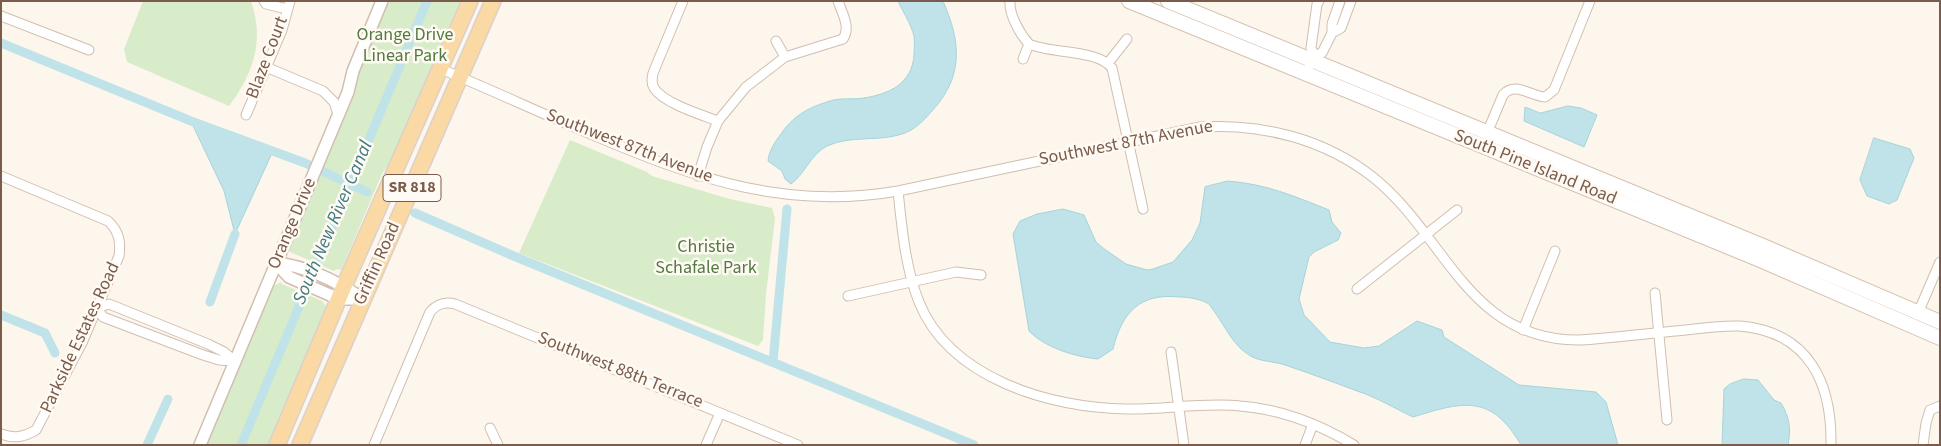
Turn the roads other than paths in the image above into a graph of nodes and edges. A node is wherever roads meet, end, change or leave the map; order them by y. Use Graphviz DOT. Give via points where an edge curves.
graph roads {
  1 [pos="264,1"];
  2 [pos="382,1"];
  3 [pos="470,1"];
  4 [pos="494,1"];
  5 [pos="683,1"];
  6 [pos="838,1"];
  7 [pos="1010,1"];
  8 [pos="1129,1"];
  9 [pos="1168,1"];
  10 [pos="1319,1"];
  11 [pos="1590,1"];
  12 [pos="1338,2"];
  13 [pos="288,5"];
  14 [pos="1350,6"];
  15 [pos="1,16"];
  16 [pos="1332,33"];
  17 [pos="1127,39"];
  18 [pos="776,41"];
  19 [pos="1029,44"];
  20 [pos="89,50"];
  21 [pos="785,57"];
  22 [pos="1313,58"];
  23 [pos="1023,59"];
  24 [pos="1108,63"];
  25 [pos="266,67"];
  26 [pos="440,69"];
  27 [pos="1306,74"];
  28 [pos="461,78"];
  29 [pos="338,114"];
  30 [pos="246,115"];
  31 [pos="718,121"];
  32 [pos="1487,133"];
  33 [pos="1128,141"];
  34 [pos="1,176"];
  35 [pos="698,176"];
  36 [pos="898,191"];
  37 [pos="1143,209"];
  38 [pos="1457,210"];
  39 [pos="1425,235"];
  40 [pos="1555,251"];
  41 [pos="1940,262"];
  42 [pos="276,264"];
  43 [pos="981,275"];
  44 [pos="912,282"];
  45 [pos="1357,289"];
  46 [pos="336,290"];
  47 [pos="1655,293"];
  48 [pos="848,296"];
  49 [pos="363,299"];
  50 [pos="97,308"];
  51 [pos="1918,313"];
  52 [pos="1940,322"];
  53 [pos="157,323"];
  54 [pos="1523,330"];
  55 [pos="1659,333"];
  56 [pos="152,335"];
  57 [pos="1940,338"];
  58 [pos="1172,352"];
  59 [pos="235,361"];
  60 [pos="1940,406"];
  61 [pos="1179,407"];
  62 [pos="720,412"];
  63 [pos="1667,420"];
  64 [pos="1313,424"];
  65 [pos="490,428"];
  66 [pos="1,434"];
  67 [pos="200,445"];
  68 [pos="277,445"];
  69 [pos="300,445"];
  70 [pos="374,445"];
  71 [pos="498,445"];
  72 [pos="706,445"];
  73 [pos="798,445"];
  74 [pos="1184,445"];
  75 [pos="1305,445"];
  76 [pos="1354,445"];
  77 [pos="1831,445"];
  78 [pos="1923,445"];
  1 -- 13 [label="street" via="266,4"];
  2 -- 29 [label="street, Orange Drive"];
  3 -- 26 [label="main road, Griffin Road / SR 818"];
  4 -- 28 [label="main road, Griffin Road / SR 818"];
  5 -- 31 [label="street" via="653,73 652,83 663,97"];
  6 -- 21 [label="street" via="846,27 843,39"];
  7 -- 19 [label="street" via="1012,15"];
  8 -- 27 [label="main road, South Pine Island Road"];
  9 -- 22 [label="main road, South Pine Island Road"];
  10 -- 22 [label="street" via="1311,48"];
  11 -- 32 [label="street" via="1554,90 1545,97 1516,88 1507,90"];
  12 -- 14 [label="street"];
  12 -- 16 [label="street"];
  13 -- 25 [label="street, Blaze Court" via="282,30"];
  14 -- 16 [label="street" via="1341,28"];
  15 -- 20 [label="street"];
  16 -- 22 [label="street" via="1322,53"];
  17 -- 24 [label="street"];
  18 -- 21 [label="street"];
  19 -- 23 [label="street"];
  19 -- 24 [label="street"];
  21 -- 31 [label="street" via="746,87"];
  22 -- 27 [label="street"];
  22 -- 32 [label="main road, South Pine Island Road"];
  24 -- 33 [label="street" via="1114,75"];
  25 -- 29 [label="street" via="323,91 334,102"];
  25 -- 30 [label="street, Blaze Court"];
  26 -- 28 [label="street, Southwest 87th Avenue"];
  26 -- 46 [label="main road, Griffin Road / SR 818"];
  27 -- 57 [label="main road, South Pine Island Road"];
  28 -- 35 [label="street, Southwest 87th Avenue"];
  28 -- 49 [label="main road, Griffin Road / SR 818"];
  29 -- 42 [label="street, Orange Drive"];
  31 -- 35 [label="street"];
  32 -- 51 [label="main road, South Pine Island Road"];
  33 -- 36 [label="street, Southwest 87th Avenue"];
  33 -- 37 [label="street"];
  33 -- 39 [label="street, Southwest 87th Avenue" via="1217,126 1258,128 1294,136 1328,150 1374,178"];
  34 -- 50 [label="street, Parkside Estates Road" via="102,218 114,227 121,245 119,256"];
  35 -- 36 [label="street, Southwest 87th Avenue" via="742,188 803,196 853,196"];
  36 -- 44 [label="street"];
  38 -- 39 [label="street"];
  39 -- 45 [label="street"];
  39 -- 54 [label="street, Southwest 87th Avenue" via="1481,303 1498,317"];
  40 -- 54 [label="street"];
  41 -- 51 [label="street"];
  42 -- 46 [label="street" via="294,265"];
  42 -- 46 [label="street" via="289,277"];
  42 -- 59 [label="street, Orange Drive"];
  43 -- 44 [label="street" via="956,272"];
  44 -- 48 [label="street"];
  44 -- 61 [label="street" via="928,322 937,335 964,361 990,376 1056,400 1127,409"];
  46 -- 49 [label="street"];
  46 -- 68 [label="main road, Griffin Road / SR 818"];
  47 -- 55 [label="street"];
  49 -- 69 [label="main road, Griffin Road / SR 818"];
  50 -- 53 [label="street" via="109,304"];
  50 -- 56 [label="street" via="103,317"];
  50 -- 66 [label="street, Parkside Estates Road" via="36,430 18,438"];
  51 -- 52 [label="main road, South Pine Island Road"];
  53 -- 56 [label="street"];
  53 -- 59 [label="street" via="208,344"];
  54 -- 55 [label="street, Southwest 87th Avenue" via="1568,340"];
  55 -- 63 [label="street"];
  55 -- 77 [label="street, Southwest 87th Avenue" via="1739,326 1769,332 1790,343 1807,358 1823,384 1829,405"];
  56 -- 59 [label="street" via="219,360"];
  58 -- 61 [label="street"];
  59 -- 67 [label="street, Orange Drive"];
  60 -- 78 [label="street" via="1930,410"];
  61 -- 64 [label="street" via="1241,406 1276,412"];
  61 -- 74 [label="street"];
  62 -- 70 [label="street, Southwest 88th Terrace" via="446,302 430,312"];
  62 -- 72 [label="street"];
  62 -- 73 [label="street, Southwest 88th Terrace"];
  64 -- 75 [label="street"];
  64 -- 76 [label="street"];
  65 -- 71 [label="street"];
}
